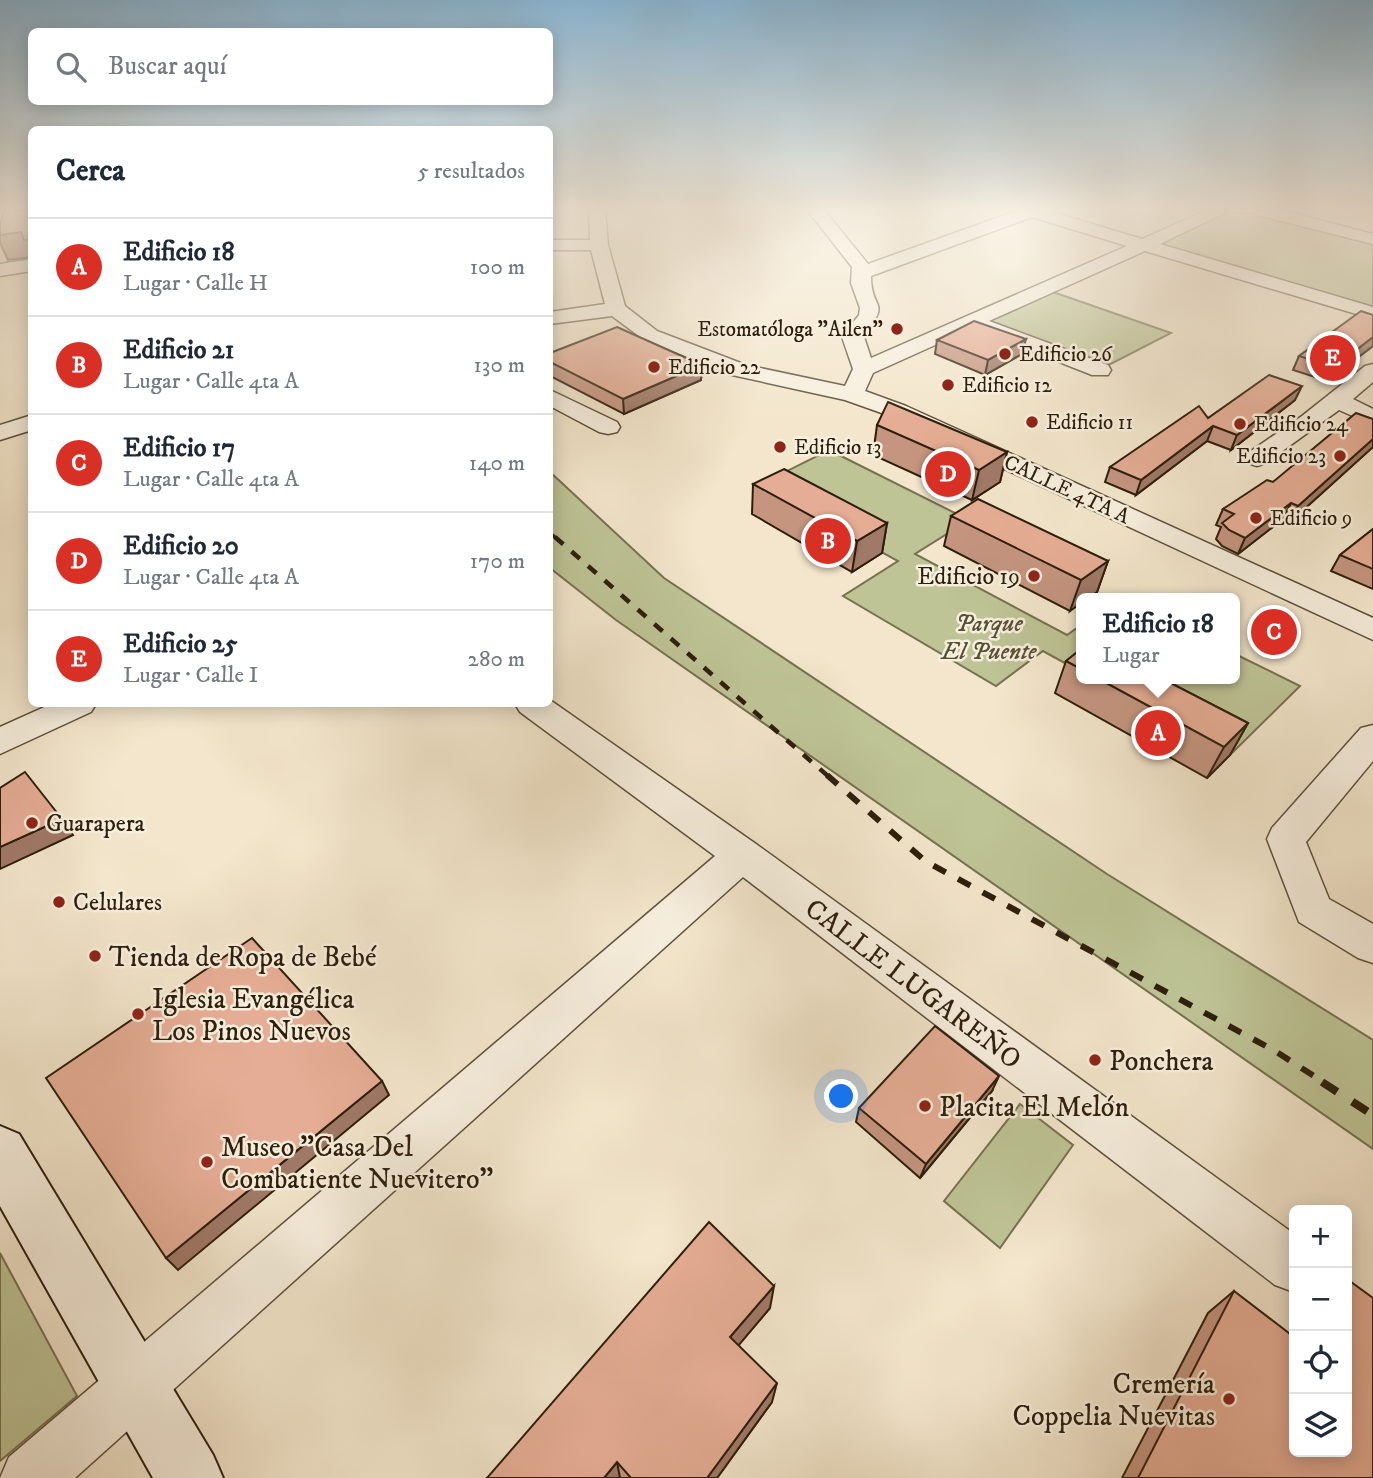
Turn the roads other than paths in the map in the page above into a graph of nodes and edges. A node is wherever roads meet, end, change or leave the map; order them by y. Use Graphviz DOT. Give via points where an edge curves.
graph roads {
  1 [pos="608,280"];
  2 [pos="861,280"];
  3 [pos="1065,280"];
  4 [pos="1262,280"];
  5 [pos="616,309"];
  6 [pos="1373,313"];
  7 [pos="553,318"];
  8 [pos="971,322"];
  9 [pos="864,369"];
  10 [pos="1100,370"];
  11 [pos="1373,371"];
  12 [pos="852,394"];
  13 [pos="553,399"];
  14 [pos="1336,400"];
  15 [pos="1373,418"];
  16 [pos="28,423"];
  17 [pos="608,427"];
  18 [pos="0,433"];
  19 [pos="1257,458"];
  20 [pos="1373,630"];
  21 [pos="73,707"];
  22 [pos="536,707"];
  23 [pos="1373,737"];
  24 [pos="0,742"];
  25 [pos="743,855"];
  26 [pos="1373,945"];
  27 [pos="0,1153"];
  28 [pos="1289,1262"];
  29 [pos="135,1387"];
  30 [pos="30,1478"];
  31 [pos="190,1478"];
  1 -- 5 [label="street"];
  2 -- 9 [label="street" via="869,316 853,337"];
  3 -- 8 [label="street"];
  4 -- 6 [label="street"];
  5 -- 7 [label="street"];
  5 -- 12 [label="street, CALLE 4TA A" via="650,335 694,354 740,370"];
  8 -- 9 [label="street"];
  8 -- 10 [label="street"];
  9 -- 12 [label="street"];
  11 -- 14 [label="street"];
  12 -- 20 [label="street, CALLE 4TA A"];
  13 -- 17 [label="street"];
  14 -- 15 [label="street"];
  14 -- 19 [label="street"];
  16 -- 18 [label="street"];
  21 -- 24 [label="street"];
  22 -- 25 [label="street, CALLE LUGAREÑO"];
  23 -- 26 [label="street" via="1286,839 1313,910"];
  25 -- 28 [label="street, CALLE LUGAREÑO"];
  25 -- 29 [label="street"];
  27 -- 29 [label="main road"];
  29 -- 30 [label="street"];
  29 -- 31 [label="main road"];
}
